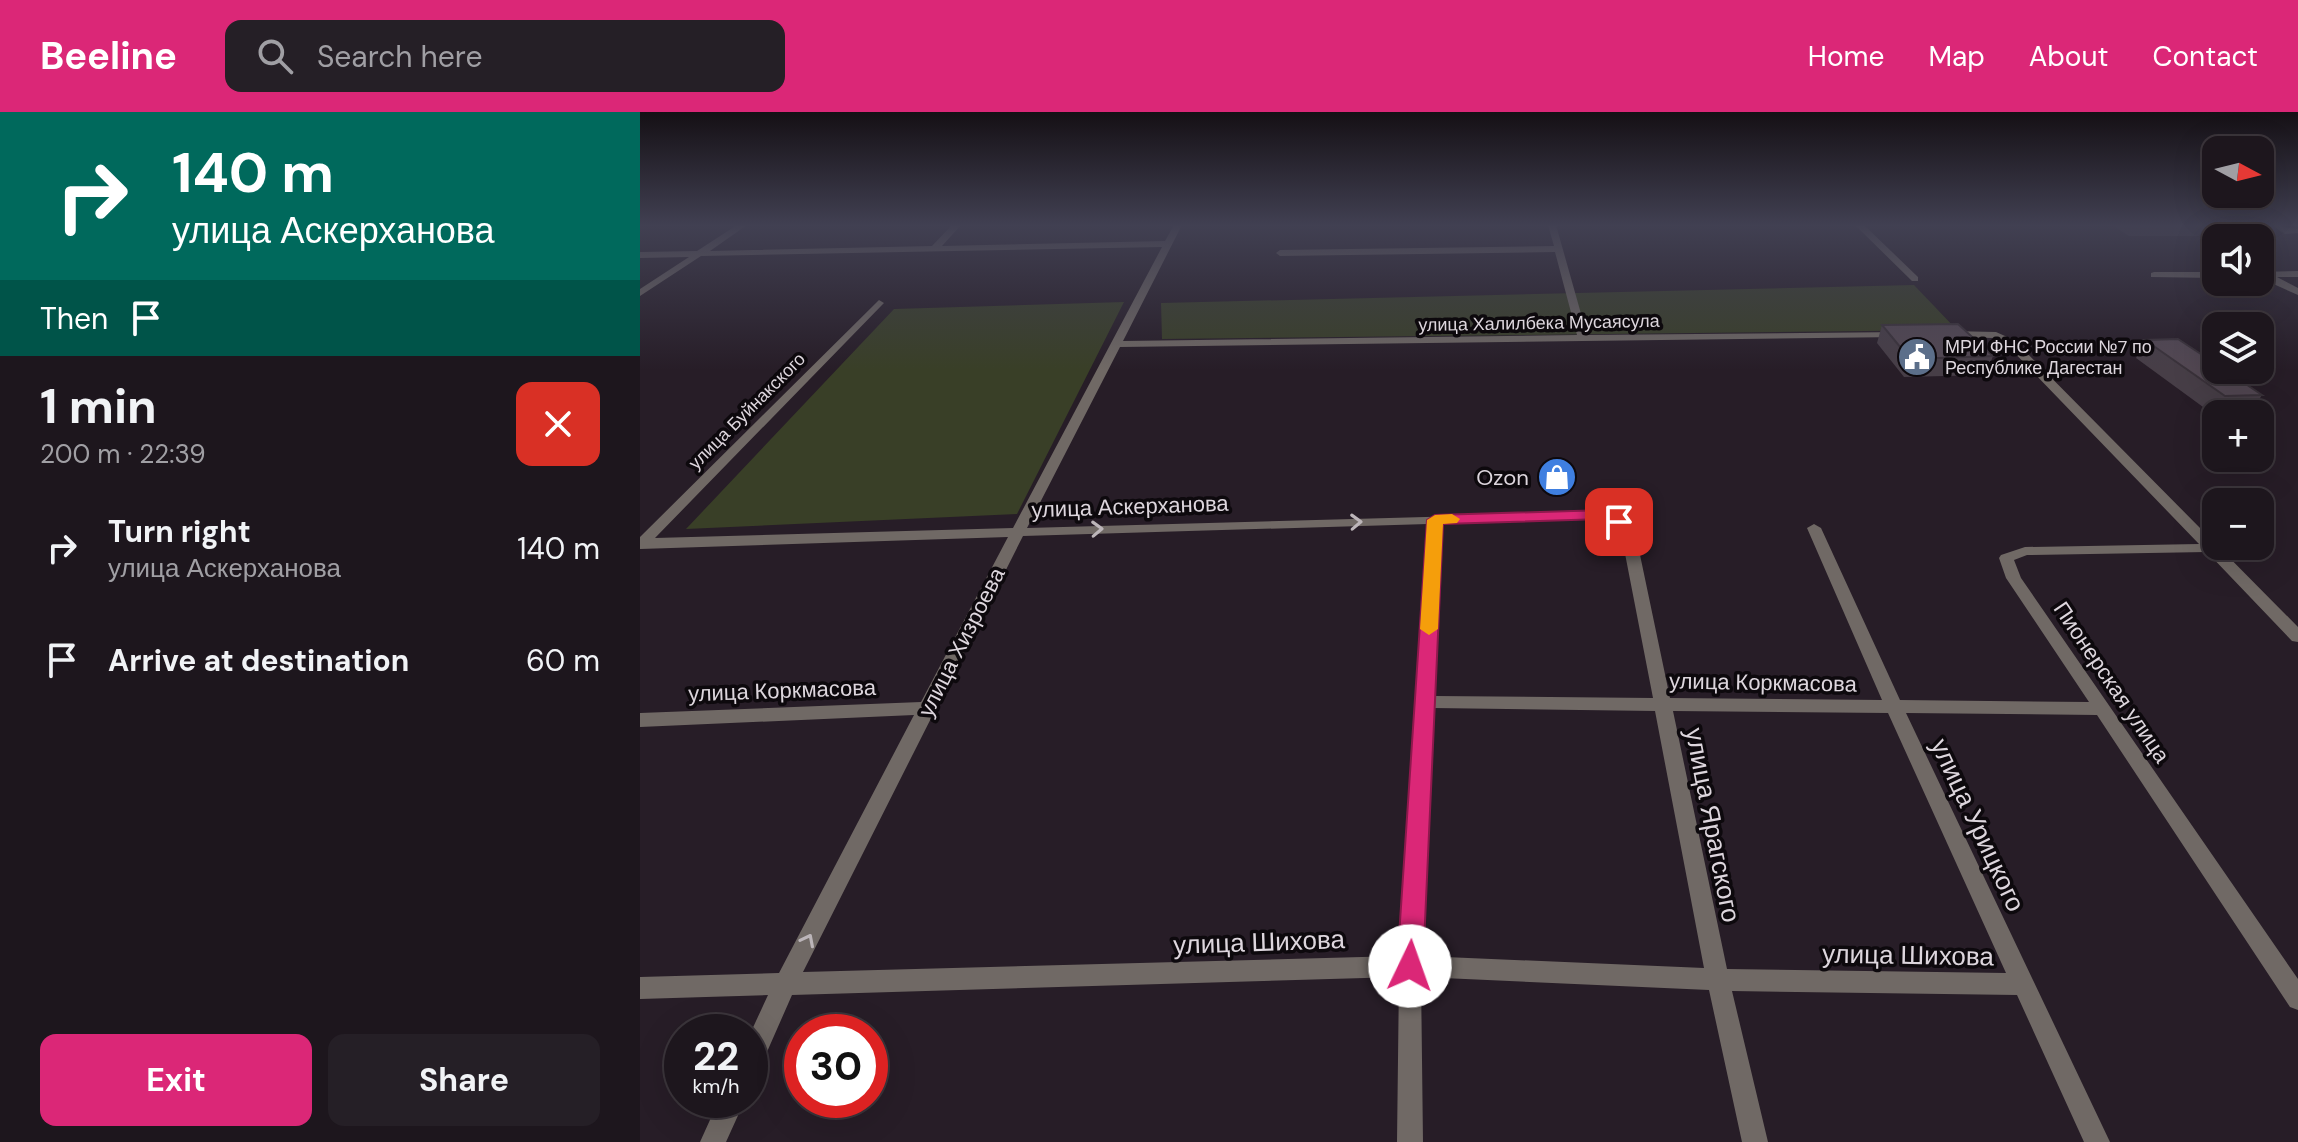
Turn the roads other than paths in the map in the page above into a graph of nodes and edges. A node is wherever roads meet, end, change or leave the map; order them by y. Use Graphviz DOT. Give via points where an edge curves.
graph roads {
  1 [pos="671,273"];
  2 [pos="1153,273"];
  3 [pos="1564,273"];
  4 [pos="1909,273"];
  5 [pos="2298,274"];
  6 [pos="2154,275"];
  7 [pos="2202,275"];
  8 [pos="2274,275"];
  9 [pos="1915,279"];
  10 [pos="2274,280"];
  11 [pos="2298,292"];
  12 [pos="640,293"];
  13 [pos="879,303"];
  14 [pos="1915,334"];
  15 [pos="1931,334"];
  16 [pos="1583,338"];
  17 [pos="1116,344"];
  18 [pos="1435,520"];
  19 [pos="1619,522"];
  20 [pos="1814,528"];
  21 [pos="1019,532"];
  22 [pos="2202,540"];
  23 [pos="641,543"];
  24 [pos="2202,548"];
  25 [pos="2222,560"];
  26 [pos="2298,637"];
  27 [pos="1425,702"];
  28 [pos="1662,705"];
  29 [pos="1894,707"];
  30 [pos="926,708"];
  31 [pos="2101,709"];
  32 [pos="640,720"];
  33 [pos="1410,966"];
  34 [pos="1718,980"];
  35 [pos="785,984"];
  36 [pos="2023,984"];
  37 [pos="640,988"];
  38 [pos="2298,999"];
  39 [pos="768,1021"];
  40 [pos="724,1118"];
  41 [pos="713,1142"];
  42 [pos="1410,1142"];
  43 [pos="1755,1142"];
  44 [pos="2097,1142"];
  1 -- 12 [label="street"];
  2 -- 17 [label="street, улица Хизроева"];
  3 -- 16 [label="street"];
  4 -- 9 [label="street"];
  5 -- 8 [label="street"];
  6 -- 7 [label="street"];
  10 -- 11 [label="street"];
  13 -- 23 [label="street, улица Буйнакского"];
  14 -- 16 [label="street, улица Халилбека Мусаясула"];
  15 -- 22 [label="street" via="1996,335 2010,342"];
  16 -- 17 [label="street, улица Халилбека Мусаясула"];
  17 -- 21 [label="street, улица Хизроева"];
  18 -- 19 [label="street, улица Аскерханова" via="1606,515"];
  21 -- 18 [label="street, улица Аскерханова, one-way"];
  18 -- 27 [label="street"];
  19 -- 28 [label="street, улица Ярагского" via="1628,531"];
  20 -- 29 [label="street, улица Урицкого"];
  21 -- 23 [label="street, улица Аскерханова"];
  21 -- 30 [label="street, улица Хизроева"];
  24 -- 31 [label="street, Пионерская улица" via="2025,551 2006,558"];
  25 -- 26 [label="street"];
  27 -- 28 [label="street, улица Коркмасова"];
  27 -- 33 [label="street"];
  28 -- 29 [label="street, улица Коркмасова"];
  28 -- 34 [label="street, улица Ярагского"];
  29 -- 31 [label="street, улица Коркмасова"];
  29 -- 36 [label="street, улица Урицкого"];
  30 -- 32 [label="street, улица Коркмасова"];
  35 -- 30 [label="street, улица Хизроева, one-way"];
  31 -- 38 [label="street, Пионерская улица"];
  33 -- 34 [label="street, улица Шихова"];
  33 -- 35 [label="street, улица Шихова"];
  33 -- 42 [label="street"];
  34 -- 36 [label="street, улица Шихова"];
  34 -- 43 [label="street, улица Ярагского"];
  35 -- 37 [label="street, улица Шихова"];
  35 -- 39 [label="street, улица Хизроева"];
  36 -- 44 [label="street, улица Урицкого"];
  40 -- 41 [label="street"];
}
